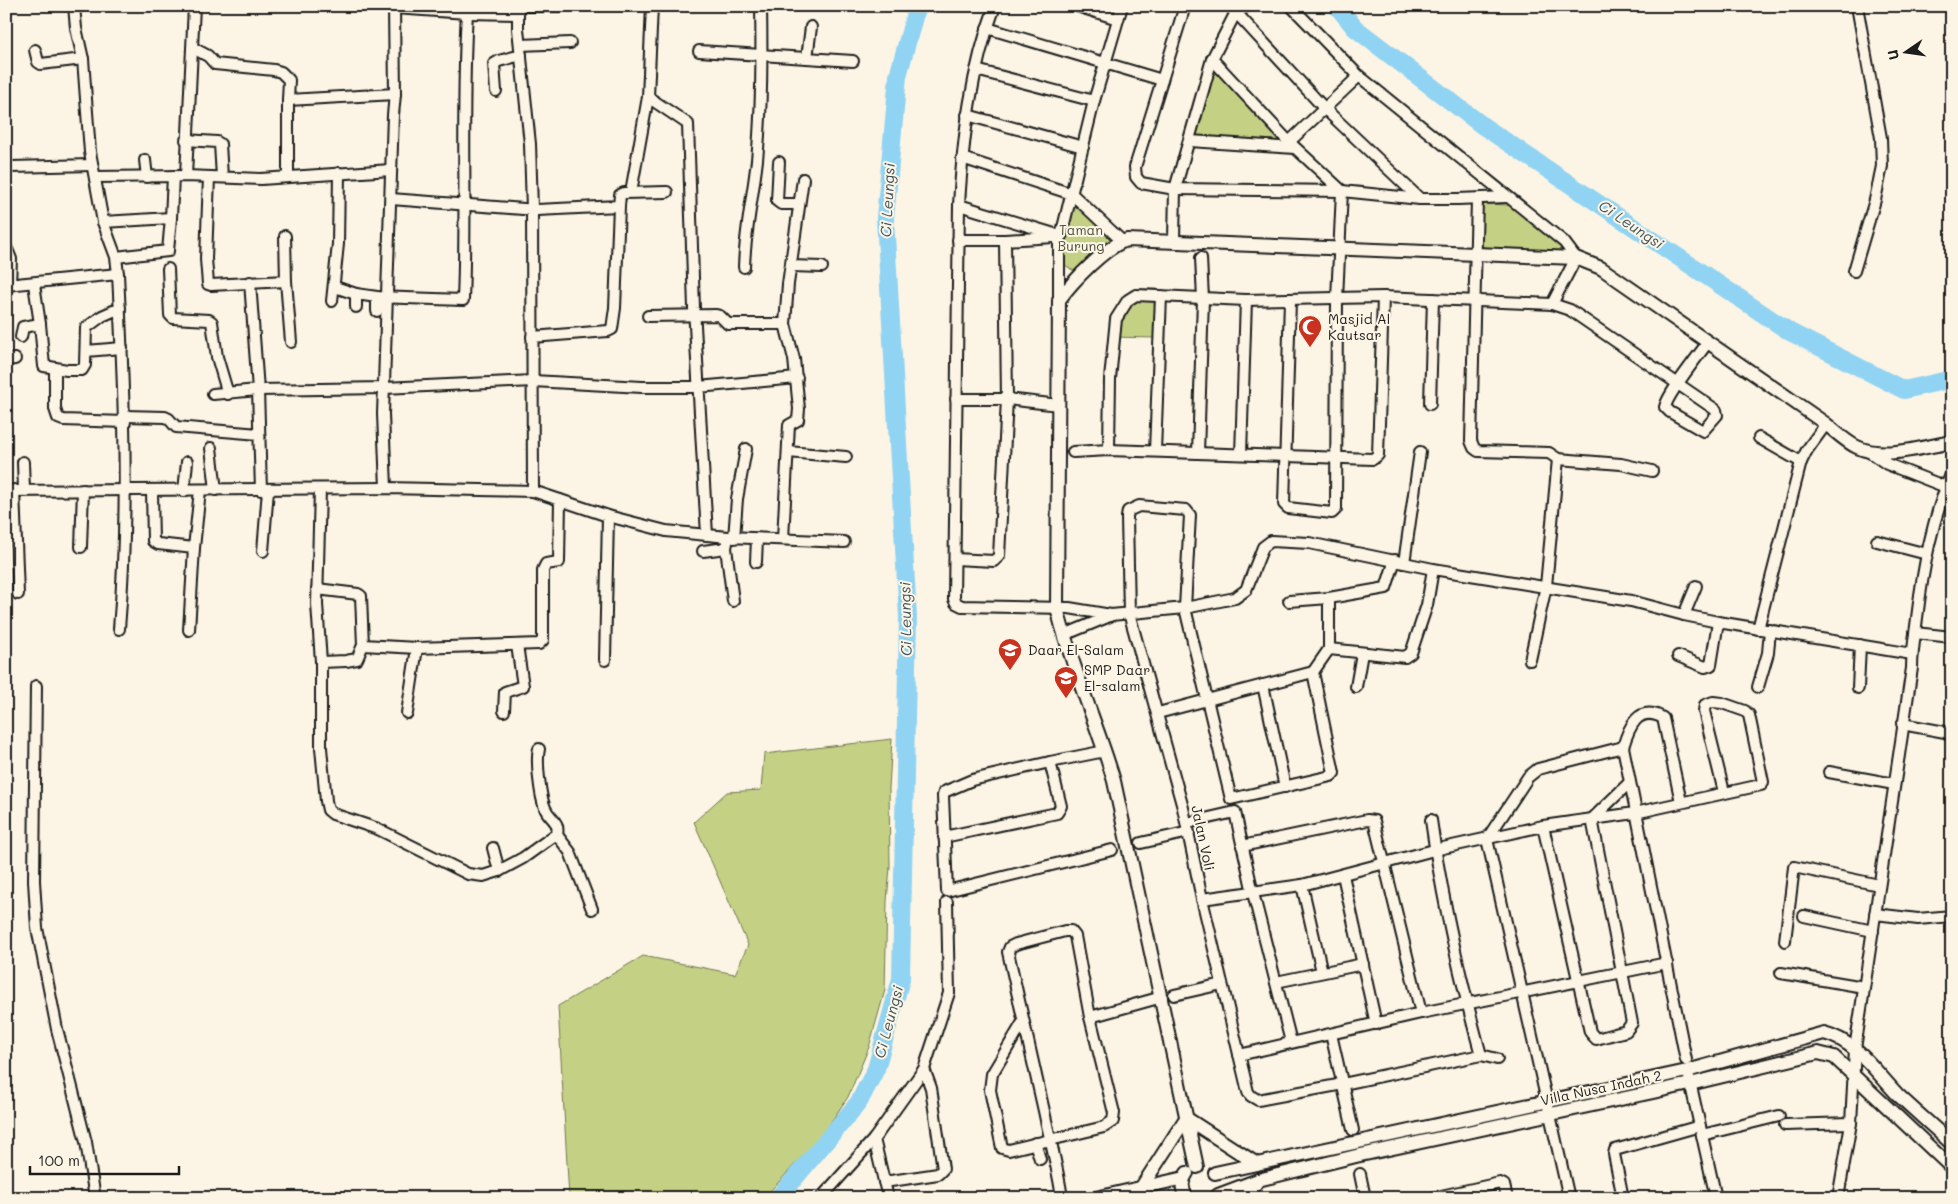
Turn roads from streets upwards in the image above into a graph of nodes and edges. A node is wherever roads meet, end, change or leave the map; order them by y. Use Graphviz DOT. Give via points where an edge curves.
graph roads {
  1 [pos="74,6"];
  2 [pos="194,6"];
  3 [pos="526,6"];
  4 [pos="560,6"];
  5 [pos="652,6"];
  6 [pos="762,6"];
  7 [pos="995,6"];
  8 [pos="1077,6"];
  9 [pos="1122,6"];
  10 [pos="1185,6"];
  11 [pos="1246,6"];
  12 [pos="1291,6"];
  13 [pos="1857,6"];
  14 [pos="394,7"];
  15 [pos="518,10"];
  16 [pos="1233,10"];
  17 [pos="467,13"];
  18 [pos="1118,19"];
  19 [pos="811,27"];
  20 [pos="987,28"];
  21 [pos="570,43"];
  22 [pos="192,48"];
  23 [pos="35,50"];
  24 [pos="521,50"];
  25 [pos="699,51"];
  26 [pos="762,56"];
  27 [pos="807,58"];
  28 [pos="83,59"];
  29 [pos="1212,59"];
  30 [pos="853,61"];
  31 [pos="1107,62"];
  32 [pos="976,70"];
  33 [pos="1359,76"];
  34 [pos="1162,80"];
  35 [pos="496,91"];
  36 [pos="395,94"];
  37 [pos="648,98"];
  38 [pos="288,100"];
  39 [pos="1094,101"];
  40 [pos="1324,108"];
  41 [pos="967,115"];
  42 [pos="186,140"];
  43 [pos="1190,141"];
  44 [pos="1292,145"];
  45 [pos="1083,147"];
  46 [pos="962,158"];
  47 [pos="144,160"];
  48 [pos="779,162"];
  49 [pos="6,165"];
  50 [pos="92,166"];
  51 [pos="391,170"];
  52 [pos="339,173"];
  53 [pos="173,176"];
  54 [pos="186,176"];
  55 [pos="95,177"];
  56 [pos="147,177"];
  57 [pos="209,177"];
  58 [pos="222,177"];
  59 [pos="288,177"];
  60 [pos="803,178"];
  61 [pos="1175,189"];
  62 [pos="1342,191"];
  63 [pos="632,192"];
  64 [pos="667,192"];
  65 [pos="1072,194"];
  66 [pos="1508,197"];
  67 [pos="392,199"];
  68 [pos="1420,199"];
  69 [pos="1477,199"];
  70 [pos="799,204"];
  71 [pos="959,204"];
  72 [pos="465,206"];
  73 [pos="619,206"];
  74 [pos="532,209"];
  75 [pos="171,218"];
  76 [pos="103,222"];
  77 [pos="285,236"];
  78 [pos="1060,236"];
  79 [pos="958,240"];
  80 [pos="1005,240"];
  81 [pos="1174,240"];
  82 [pos="1122,241"];
  83 [pos="6,247"];
  84 [pos="1339,248"];
  85 [pos="1476,254"];
  86 [pos="116,257"];
  87 [pos="1201,258"];
  88 [pos="1576,258"];
  89 [pos="791,266"];
  90 [pos="744,267"];
  91 [pos="822,267"];
  92 [pos="168,269"];
  93 [pos="1854,271"];
  94 [pos="118,274"];
  95 [pos="286,281"];
  96 [pos="250,282"];
  97 [pos="34,284"];
  98 [pos="8,285"];
  99 [pos="335,287"];
  100 [pos="356,294"];
  101 [pos="1161,296"];
  102 [pos="1383,297"];
  103 [pos="382,298"];
  104 [pos="1204,299"];
  105 [pos="1337,299"];
  106 [pos="1433,299"];
  107 [pos="1059,300"];
  108 [pos="1246,300"];
  109 [pos="1290,300"];
  110 [pos="1474,300"];
  111 [pos="332,301"];
  112 [pos="1552,304"];
  113 [pos="356,307"];
  114 [pos="120,308"];
  115 [pos="378,311"];
  116 [pos="694,315"];
  117 [pos="648,316"];
  118 [pos="40,324"];
  119 [pos="784,324"];
  120 [pos="21,337"];
  121 [pos="532,337"];
  122 [pos="290,342"];
  123 [pos="1708,342"];
  124 [pos="122,348"];
  125 [pos="86,351"];
  126 [pos="55,368"];
  127 [pos="797,378"];
  128 [pos="533,381"];
  129 [pos="1678,385"];
  130 [pos="698,387"];
  131 [pos="384,388"];
  132 [pos="258,390"];
  133 [pos="213,394"];
  134 [pos="228,394"];
  135 [pos="956,399"];
  136 [pos="1007,399"];
  137 [pos="1430,404"];
  138 [pos="1059,405"];
  139 [pos="125,419"];
  140 [pos="1826,424"];
  141 [pos="259,434"];
  142 [pos="1759,438"];
  143 [pos="1952,442"];
  144 [pos="211,448"];
  145 [pos="746,449"];
  146 [pos="1109,450"];
  147 [pos="1155,451"];
  148 [pos="1868,451"];
  149 [pos="788,452"];
  150 [pos="1073,452"];
  151 [pos="1420,452"];
  152 [pos="1198,453"];
  153 [pos="1241,454"];
  154 [pos="1285,455"];
  155 [pos="1336,456"];
  156 [pos="846,457"];
  157 [pos="1558,459"];
  158 [pos="23,462"];
  159 [pos="187,462"];
  160 [pos="1801,462"];
  161 [pos="1652,471"];
  162 [pos="1949,481"];
  163 [pos="386,488"];
  164 [pos="320,489"];
  165 [pos="15,490"];
  166 [pos="83,490"];
  167 [pos="124,490"];
  168 [pos="152,490"];
  169 [pos="200,490"];
  170 [pos="216,490"];
  171 [pos="264,490"];
  172 [pos="184,491"];
  173 [pos="533,491"];
  174 [pos="560,500"];
  175 [pos="608,516"];
  176 [pos="707,535"];
  177 [pos="757,539"];
  178 [pos="783,539"];
  179 [pos="729,541"];
  180 [pos="844,542"];
  181 [pos="1876,542"];
  182 [pos="81,547"];
  183 [pos="194,548"];
  184 [pos="703,551"];
  185 [pos="263,552"];
  186 [pos="1927,554"];
  187 [pos="956,559"];
  188 [pos="1400,561"];
  189 [pos="756,562"];
  190 [pos="1433,569"];
  191 [pos="1546,586"];
  192 [pos="1696,586"];
  193 [pos="317,589"];
  194 [pos="18,594"];
  195 [pos="1329,598"];
  196 [pos="733,601"];
  197 [pos="1289,601"];
  198 [pos="1057,608"];
  199 [pos="1185,608"];
  200 [pos="1129,613"];
  201 [pos="1111,615"];
  202 [pos="1684,615"];
  203 [pos="1718,622"];
  204 [pos="1758,628"];
  205 [pos="119,629"];
  206 [pos="189,630"];
  207 [pos="1770,630"];
  208 [pos="1915,633"];
  209 [pos="1064,635"];
  210 [pos="1952,638"];
  211 [pos="362,645"];
  212 [pos="517,645"];
  213 [pos="1860,645"];
  214 [pos="417,648"];
  215 [pos="1330,649"];
  216 [pos="1362,653"];
  217 [pos="1912,654"];
  218 [pos="1678,656"];
  219 [pos="605,660"];
  220 [pos="1530,660"];
  221 [pos="321,662"];
  222 [pos="1313,672"];
  223 [pos="1264,685"];
  224 [pos="36,686"];
  225 [pos="1356,687"];
  226 [pos="1758,687"];
  227 [pos="1858,688"];
  228 [pos="1208,699"];
  229 [pos="504,711"];
  230 [pos="407,713"];
  231 [pos="1158,713"];
  232 [pos="1902,724"];
  233 [pos="1952,736"];
  234 [pos="539,748"];
  235 [pos="1622,748"];
  236 [pos="1105,751"];
  237 [pos="1050,762"];
  238 [pos="1830,772"];
  239 [pos="1629,783"];
  240 [pos="1894,784"];
  241 [pos="1285,787"];
  242 [pos="1724,792"];
  243 [pos="1680,802"];
  244 [pos="1635,813"];
  245 [pos="1592,819"];
  246 [pos="1431,820"];
  247 [pos="1543,826"];
  248 [pos="1188,828"];
  249 [pos="557,835"];
  250 [pos="944,836"];
  251 [pos="1487,839"];
  252 [pos="1141,844"];
  253 [pos="1242,846"];
  254 [pos="493,848"];
  255 [pos="1112,850"];
  256 [pos="1434,850"];
  257 [pos="1386,864"];
  258 [pos="499,871"];
  259 [pos="1343,875"];
  260 [pos="1302,885"];
  261 [pos="1879,885"];
  262 [pos="1253,893"];
  263 [pos="1202,900"];
  264 [pos="947,902"];
  265 [pos="592,910"];
  266 [pos="1875,914"];
  267 [pos="1804,916"];
  268 [pos="1952,916"];
  269 [pos="1873,931"];
  270 [pos="1785,941"];
  271 [pos="1667,963"];
  272 [pos="1363,964"];
  273 [pos="1322,972"];
  274 [pos="1621,972"];
  275 [pos="1781,973"];
  276 [pos="1578,981"];
  277 [pos="1276,982"];
  278 [pos="1222,984"];
  279 [pos="1864,987"];
  280 [pos="1523,993"];
  281 [pos="1168,996"];
  282 [pos="1468,1004"];
  283 [pos="1421,1013"];
  284 [pos="1090,1016"];
  285 [pos="1023,1022"];
  286 [pos="1376,1024"];
  287 [pos="1330,1034"];
  288 [pos="1291,1042"];
  289 [pos="1855,1049"];
  290 [pos="1239,1055"];
  291 [pos="1481,1055"];
  292 [pos="1497,1059"];
  293 [pos="1687,1065"];
  294 [pos="924,1069"];
  295 [pos="1854,1075"];
  296 [pos="1343,1084"];
  297 [pos="1690,1084"];
  298 [pos="1548,1101"];
  299 [pos="1551,1114"];
  300 [pos="1779,1116"];
  301 [pos="1186,1118"];
  302 [pos="1851,1123"];
  303 [pos="1785,1125"];
  304 [pos="1353,1130"];
  305 [pos="1701,1131"];
  306 [pos="1050,1139"];
  307 [pos="874,1140"];
  308 [pos="1035,1143"];
  309 [pos="1952,1144"];
  310 [pos="1040,1159"];
  311 [pos="1256,1164"];
  312 [pos="1197,1167"];
  313 [pos="1952,1168"];
  314 [pos="1215,1173"];
  315 [pos="1360,1174"];
  316 [pos="1184,1178"];
  317 [pos="1258,1180"];
  318 [pos="884,1182"];
  319 [pos="1141,1188"];
  320 [pos="1217,1196"];
  321 [pos="95,1198"];
  322 [pos="821,1198"];
  323 [pos="888,1198"];
  324 [pos="1062,1198"];
  325 [pos="1096,1198"];
  326 [pos="1187,1198"];
  327 [pos="1246,1198"];
  328 [pos="1365,1198"];
  329 [pos="1432,1198"];
  330 [pos="1507,1198"];
  331 [pos="1569,1198"];
  332 [pos="1623,1198"];
  333 [pos="1716,1198"];
  334 [pos="1838,1198"];
  1 -- 28 [label="street"];
  2 -- 22 [label="street"];
  3 -- 4 [label="street"];
  5 -- 37 [label="street"];
  6 -- 26 [label="street"];
  7 -- 20 [label="street"];
  8 -- 18 [label="street"];
  9 -- 18 [label="street"];
  10 -- 34 [label="street"];
  11 -- 16 [label="street"];
  12 -- 33 [label="street"];
  13 -- 93 [label="street" via="1881,138 1882,166"];
  14 -- 17 [label="street"];
  14 -- 36 [label="street"];
  15 -- 17 [label="street"];
  15 -- 24 [label="street"];
  16 -- 29 [label="street"];
  16 -- 40 [label="street"];
  17 -- 72 [label="street" via="463,109"];
  18 -- 31 [label="street"];
  19 -- 27 [label="street"];
  20 -- 31 [label="street"];
  20 -- 32 [label="street"];
  21 -- 24 [label="street"];
  22 -- 38 [label="street" via="216,64 281,72 289,80"];
  22 -- 42 [label="street"];
  23 -- 28 [label="street" via="41,64"];
  24 -- 35 [label="street" via="494,64"];
  24 -- 74 [label="street"];
  25 -- 26 [label="street"];
  26 -- 27 [label="street"];
  26 -- 90 [label="street" via="757,161"];
  27 -- 30 [label="street"];
  28 -- 50 [label="street"];
  29 -- 43 [label="street"];
  29 -- 44 [label="street"];
  31 -- 34 [label="street"];
  31 -- 39 [label="street"];
  32 -- 39 [label="street"];
  32 -- 41 [label="street"];
  33 -- 40 [label="street"];
  33 -- 66 [label="street"];
  34 -- 61 [label="street" via="1135,172 1138,181 1145,185"];
  36 -- 38 [label="street"];
  36 -- 51 [label="street"];
  37 -- 63 [label="street"];
  37 -- 116 [label="street" via="688,124"];
  38 -- 59 [label="street"];
  39 -- 45 [label="street"];
  40 -- 44 [label="street"];
  40 -- 68 [label="street"];
  41 -- 45 [label="street"];
  41 -- 46 [label="street"];
  42 -- 54 [label="street"];
  42 -- 58 [label="street" via="220,144"];
  43 -- 44 [label="street"];
  43 -- 61 [label="street"];
  44 -- 62 [label="street"];
  45 -- 65 [label="street"];
  46 -- 65 [label="street"];
  46 -- 71 [label="street"];
  47 -- 56 [label="street"];
  48 -- 70 [label="street" via="777,202"];
  49 -- 50 [label="street"];
  50 -- 55 [label="street"];
  51 -- 52 [label="street"];
  51 -- 67 [label="street"];
  52 -- 59 [label="street"];
  52 -- 99 [label="street"];
  53 -- 54 [label="street"];
  53 -- 56 [label="street"];
  53 -- 75 [label="street"];
  54 -- 57 [label="street"];
  55 -- 56 [label="street"];
  55 -- 76 [label="street"];
  57 -- 58 [label="street"];
  57 -- 96 [label="street" via="206,281 211,286"];
  58 -- 59 [label="street"];
  60 -- 70 [label="street"];
  61 -- 62 [label="street"];
  61 -- 81 [label="street"];
  62 -- 68 [label="street"];
  62 -- 84 [label="street"];
  63 -- 64 [label="street"];
  63 -- 73 [label="street" via="620,195"];
  65 -- 78 [label="street"];
  65 -- 82 [label="street"];
  66 -- 69 [label="street"];
  66 -- 88 [label="street" via="1564,242"];
  67 -- 72 [label="street"];
  67 -- 103 [label="street"];
  68 -- 69 [label="street"];
  69 -- 85 [label="street"];
  70 -- 89 [label="street"];
  71 -- 78 [label="street"];
  71 -- 79 [label="street"];
  72 -- 74 [label="street"];
  72 -- 103 [label="street" via="463,300"];
  73 -- 74 [label="street"];
  73 -- 121 [label="street" via="612,329"];
  74 -- 121 [label="street"];
  75 -- 76 [label="street"];
  75 -- 86 [label="street" via="168,251"];
  76 -- 86 [label="street"];
  77 -- 95 [label="street"];
  78 -- 80 [label="street"];
  78 -- 107 [label="street"];
  79 -- 80 [label="street"];
  79 -- 135 [label="street"];
  80 -- 136 [label="street"];
  81 -- 82 [label="street"];
  81 -- 84 [label="street"];
  82 -- 107 [label="street" via="1071,283"];
  83 -- 98 [label="street" via="11,259"];
  84 -- 85 [label="street"];
  84 -- 105 [label="street"];
  85 -- 88 [label="street"];
  85 -- 110 [label="street"];
  86 -- 94 [label="street"];
  87 -- 104 [label="street"];
  88 -- 112 [label="street"];
  88 -- 123 [label="street" via="1601,268"];
  89 -- 91 [label="street"];
  89 -- 119 [label="street"];
  92 -- 134 [label="street" via="170,314 173,318 212,322"];
  94 -- 97 [label="street"];
  94 -- 114 [label="street"];
  95 -- 96 [label="street"];
  95 -- 122 [label="street"];
  96 -- 132 [label="street"];
  97 -- 98 [label="street"];
  97 -- 118 [label="street"];
  99 -- 100 [label="street"];
  99 -- 111 [label="street"];
  100 -- 103 [label="street"];
  100 -- 113 [label="street"];
  101 -- 104 [label="street"];
  101 -- 146 [label="street" via="1134,296 1116,319 1110,379"];
  101 -- 147 [label="street"];
  102 -- 105 [label="street"];
  102 -- 106 [label="street"];
  102 -- 155 [label="street" via="1378,455 1371,459"];
  103 -- 115 [label="street"];
  103 -- 131 [label="street"];
  104 -- 108 [label="street"];
  104 -- 152 [label="street"];
  105 -- 109 [label="street"];
  105 -- 155 [label="street"];
  106 -- 110 [label="street"];
  106 -- 137 [label="street"];
  107 -- 138 [label="street"];
  108 -- 109 [label="street"];
  108 -- 153 [label="street"];
  109 -- 154 [label="street"];
  110 -- 112 [label="street"];
  110 -- 157 [label="street" via="1471,441 1474,448 1478,451 1549,453"];
  112 -- 129 [label="street" via="1570,310"];
  114 -- 124 [label="street"];
  114 -- 125 [label="street" via="87,326"];
  116 -- 117 [label="street"];
  116 -- 119 [label="street" via="718,315 728,324"];
  116 -- 130 [label="street"];
  118 -- 120 [label="street" via="23,327"];
  118 -- 126 [label="street" via="43,364"];
  119 -- 127 [label="street" via="792,346"];
  121 -- 128 [label="street"];
  123 -- 129 [label="street"];
  123 -- 140 [label="street"];
  124 -- 125 [label="street"];
  124 -- 139 [label="street"];
  125 -- 126 [label="street" via="82,370"];
  126 -- 139 [label="street" via="58,418"];
  127 -- 130 [label="street"];
  127 -- 149 [label="street" via="798,416 797,421 789,425"];
  128 -- 130 [label="street"];
  128 -- 131 [label="street"];
  128 -- 173 [label="street"];
  129 -- 129 [label="street" via="1716,410 1717,415 1705,430 1701,431 1667,410 1666,402"];
  130 -- 176 [label="street"];
  131 -- 132 [label="street"];
  131 -- 163 [label="street"];
  132 -- 134 [label="street"];
  132 -- 141 [label="street"];
  133 -- 134 [label="street"];
  135 -- 136 [label="street"];
  135 -- 187 [label="street"];
  136 -- 138 [label="street"];
  136 -- 187 [label="street" via="999,556 994,561"];
  138 -- 198 [label="street"];
  139 -- 141 [label="street" via="165,417 176,427"];
  139 -- 167 [label="street"];
  140 -- 148 [label="street" via="1855,446"];
  140 -- 160 [label="street"];
  141 -- 171 [label="street"];
  142 -- 160 [label="street"];
  143 -- 148 [label="street" via="1884,453"];
  144 -- 170 [label="street"];
  145 -- 179 [label="street"];
  146 -- 147 [label="street"];
  146 -- 150 [label="street"];
  147 -- 152 [label="street"];
  148 -- 162 [label="street" via="1886,464"];
  149 -- 156 [label="street"];
  149 -- 178 [label="street"];
  151 -- 188 [label="street"];
  152 -- 153 [label="street"];
  153 -- 154 [label="street"];
  154 -- 155 [label="street"];
  154 -- 155 [label="street" via="1286,507 1332,513 1336,509"];
  157 -- 161 [label="street" via="1621,464"];
  157 -- 191 [label="street"];
  158 -- 165 [label="street"];
  159 -- 172 [label="street"];
  160 -- 204 [label="street"];
  162 -- 186 [label="street"];
  163 -- 164 [label="street"];
  163 -- 173 [label="street"];
  164 -- 171 [label="street"];
  164 -- 193 [label="street"];
  165 -- 166 [label="street"];
  165 -- 194 [label="street"];
  166 -- 167 [label="street"];
  166 -- 182 [label="street"];
  167 -- 168 [label="street"];
  167 -- 205 [label="street" via="124,574"];
  168 -- 172 [label="street"];
  168 -- 183 [label="street" via="153,540 158,544"];
  169 -- 170 [label="street"];
  169 -- 172 [label="street"];
  169 -- 183 [label="street"];
  170 -- 171 [label="street"];
  171 -- 185 [label="street"];
  173 -- 174 [label="street"];
  174 -- 175 [label="street"];
  174 -- 212 [label="street" via="559,562 545,565 543,570 542,640 538,644"];
  175 -- 176 [label="street" via="666,531"];
  175 -- 219 [label="street"];
  176 -- 179 [label="street"];
  177 -- 178 [label="street"];
  177 -- 179 [label="street"];
  177 -- 189 [label="street"];
  178 -- 180 [label="street"];
  179 -- 184 [label="street"];
  179 -- 196 [label="street"];
  181 -- 186 [label="street"];
  183 -- 206 [label="street"];
  186 -- 208 [label="street"];
  187 -- 198 [label="street" via="956,604"];
  188 -- 190 [label="street"];
  188 -- 195 [label="street" via="1386,588"];
  188 -- 199 [label="street" via="1309,543 1271,541 1263,547 1246,590 1235,598"];
  190 -- 191 [label="street"];
  190 -- 216 [label="street" via="1427,605 1412,653 1405,656"];
  191 -- 202 [label="street" via="1631,601"];
  191 -- 220 [label="street"];
  192 -- 202 [label="street"];
  193 -- 211 [label="street" via="360,595"];
  193 -- 221 [label="street"];
  195 -- 197 [label="street"];
  195 -- 215 [label="street"];
  198 -- 201 [label="street"];
  198 -- 209 [label="street"];
  199 -- 200 [label="street"];
  199 -- 200 [label="street, Jalan Voli" via="1190,513 1138,506 1128,510 1127,516"];
  199 -- 228 [label="street"];
  200 -- 201 [label="street"];
  200 -- 231 [label="street, Jalan Voli"];
  201 -- 209 [label="street"];
  202 -- 203 [label="street"];
  203 -- 204 [label="street"];
  203 -- 218 [label="street" via="1711,665 1705,667"];
  204 -- 207 [label="street"];
  207 -- 213 [label="street"];
  207 -- 226 [label="street" via="1768,653"];
  208 -- 210 [label="street"];
  208 -- 217 [label="street"];
  209 -- 236 [label="street"];
  211 -- 214 [label="street"];
  211 -- 221 [label="street" via="355,660"];
  212 -- 214 [label="street"];
  212 -- 229 [label="street" via="523,686 505,692"];
  213 -- 217 [label="street"];
  213 -- 227 [label="street"];
  214 -- 230 [label="street"];
  215 -- 216 [label="street"];
  215 -- 222 [label="street"];
  216 -- 225 [label="street"];
  217 -- 232 [label="street"];
  221 -- 258 [label="street" via="323,776 330,812 378,829 468,874 483,876"];
  222 -- 223 [label="street"];
  222 -- 241 [label="street" via="1334,773"];
  223 -- 228 [label="street"];
  223 -- 241 [label="street"];
  224 -- 321 [label="street" via="34,881 37,928 57,1029 86,1142"];
  228 -- 231 [label="street"];
  228 -- 241 [label="street" via="1231,799"];
  231 -- 248 [label="street, Jalan Voli"];
  232 -- 233 [label="street"];
  232 -- 240 [label="street"];
  234 -- 249 [label="street" via="544,806 556,822"];
  235 -- 239 [label="street"];
  235 -- 243 [label="street" via="1629,728 1643,714 1654,713 1663,718"];
  235 -- 251 [label="street" via="1532,773"];
  236 -- 237 [label="street"];
  236 -- 281 [label="street"];
  237 -- 250 [label="street" via="972,780 948,789 943,796"];
  237 -- 250 [label="street" via="1061,806 1057,813"];
  238 -- 240 [label="street"];
  239 -- 244 [label="street"];
  239 -- 245 [label="street"];
  240 -- 261 [label="street"];
  242 -- 242 [label="street" via="1763,783 1749,715 1713,702 1705,705 1704,710"];
  242 -- 243 [label="street"];
  243 -- 244 [label="street"];
  244 -- 245 [label="street"];
  244 -- 271 [label="street"];
  245 -- 247 [label="street"];
  245 -- 274 [label="street"];
  246 -- 256 [label="street"];
  247 -- 251 [label="street"];
  247 -- 276 [label="street"];
  248 -- 252 [label="street"];
  248 -- 253 [label="street" via="1235,812"];
  248 -- 263 [label="street, Jalan Voli"];
  249 -- 258 [label="street"];
  249 -- 265 [label="street" via="570,852"];
  250 -- 255 [label="street" via="947,891"];
  251 -- 256 [label="street"];
  251 -- 280 [label="street"];
  253 -- 257 [label="street" via="1371,819 1376,823"];
  253 -- 262 [label="street"];
  254 -- 258 [label="street"];
  256 -- 257 [label="street"];
  256 -- 282 [label="street"];
  257 -- 259 [label="street"];
  257 -- 283 [label="street"];
  259 -- 260 [label="street"];
  259 -- 272 [label="street"];
  260 -- 262 [label="street"];
  260 -- 273 [label="street"];
  261 -- 266 [label="street"];
  261 -- 270 [label="street" via="1795,867"];
  262 -- 263 [label="street"];
  262 -- 277 [label="street"];
  263 -- 278 [label="street, Jalan Voli"];
  264 -- 294 [label="street" via="949,993"];
  266 -- 268 [label="street" via="1918,918"];
  266 -- 269 [label="street"];
  267 -- 269 [label="street"];
  269 -- 279 [label="street"];
  271 -- 274 [label="street"];
  271 -- 293 [label="street"];
  272 -- 273 [label="street"];
  272 -- 286 [label="street"];
  273 -- 277 [label="street"];
  274 -- 276 [label="street"];
  274 -- 276 [label="street" via="1631,1026 1626,1031 1596,1039 1590,1032"];
  275 -- 279 [label="street"];
  276 -- 280 [label="street"];
  277 -- 288 [label="street"];
  278 -- 281 [label="street"];
  278 -- 290 [label="street, Jalan Voli"];
  279 -- 289 [label="street"];
  280 -- 282 [label="street"];
  280 -- 298 [label="street"];
  281 -- 284 [label="street"];
  281 -- 301 [label="street"];
  282 -- 283 [label="street"];
  282 -- 291 [label="street"];
  283 -- 286 [label="street"];
  284 -- 285 [label="street" via="1076,936 1065,931 1016,944 1009,949"];
  284 -- 306 [label="street" via="1114,1113 1112,1121 1104,1127"];
  285 -- 306 [label="street"];
  285 -- 308 [label="street" via="992,1074 990,1090 1002,1148 1009,1150"];
  286 -- 287 [label="street"];
  287 -- 288 [label="street"];
  287 -- 296 [label="street"];
  288 -- 290 [label="street"];
  289 -- 293 [label="street, Villa Nusa Indah 2" via="1824,1033"];
  289 -- 295 [label="street"];
  289 -- 309 [label="street, Villa Nusa Indah 2" via="1898,1095"];
  290 -- 296 [label="street, Jalan Voli" via="1248,1092 1258,1100"];
  291 -- 292 [label="street, Jalan Voli"];
  291 -- 296 [label="street, Jalan Voli"];
  293 -- 297 [label="street"];
  293 -- 298 [label="street, Villa Nusa Indah 2"];
  294 -- 307 [label="street"];
  294 -- 318 [label="street" via="931,1088 943,1169 938,1174"];
  295 -- 297 [label="street, Villa Nusa Indah 2" via="1834,1057 1818,1053"];
  295 -- 302 [label="street"];
  295 -- 313 [label="street, Villa Nusa Indah 2"];
  296 -- 304 [label="street"];
  297 -- 299 [label="street, Villa Nusa Indah 2"];
  297 -- 305 [label="street"];
  298 -- 299 [label="street"];
  298 -- 311 [label="street, Villa Nusa Indah 2"];
  299 -- 317 [label="street, Villa Nusa Indah 2"];
  299 -- 331 [label="street"];
  300 -- 305 [label="street"];
  301 -- 311 [label="street"];
  301 -- 312 [label="street"];
  301 -- 319 [label="street"];
  302 -- 303 [label="street"];
  302 -- 334 [label="street"];
  305 -- 332 [label="street" via="1615,1150"];
  305 -- 333 [label="street"];
  306 -- 308 [label="street"];
  306 -- 324 [label="street"];
  307 -- 318 [label="street"];
  307 -- 322 [label="street"];
  308 -- 310 [label="street"];
  311 -- 314 [label="street, Villa Nusa Indah 2"];
  312 -- 314 [label="street"];
  312 -- 316 [label="street"];
  314 -- 320 [label="street" via="1220,1187"];
  315 -- 328 [label="street"];
  316 -- 319 [label="street"];
  316 -- 326 [label="street" via="1182,1189"];
  317 -- 320 [label="street, Villa Nusa Indah 2"];
  317 -- 327 [label="street"];
  318 -- 323 [label="street"];
  319 -- 325 [label="street"];
  329 -- 330 [label="street" via="1500,1183 1504,1185"];
}
